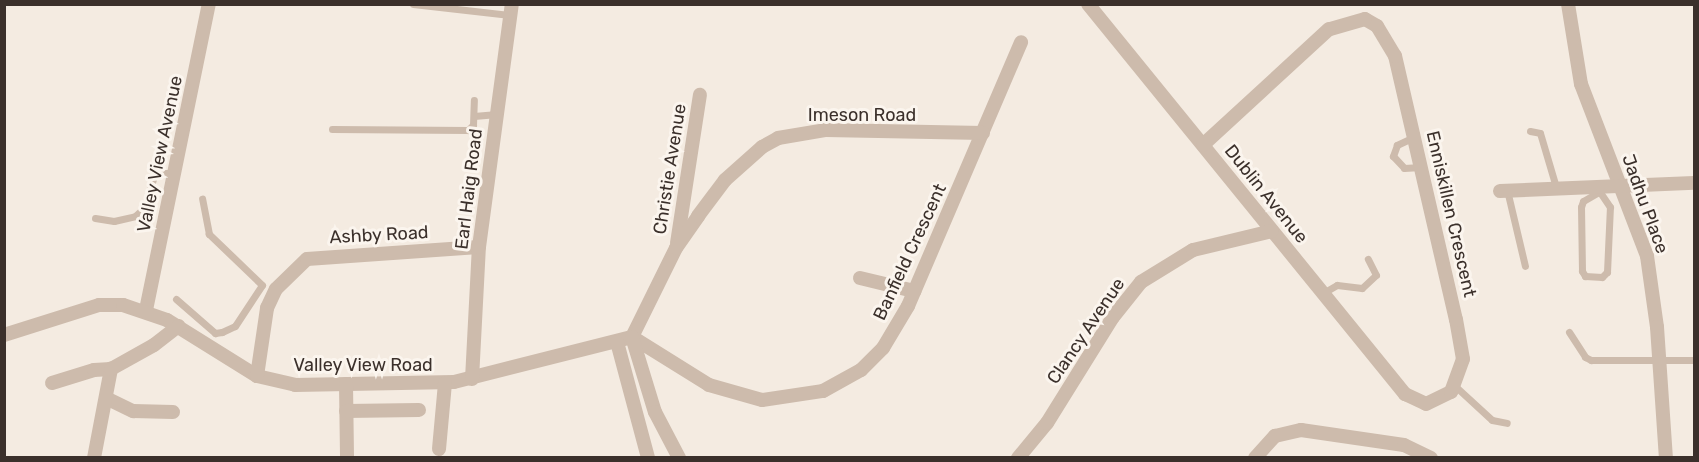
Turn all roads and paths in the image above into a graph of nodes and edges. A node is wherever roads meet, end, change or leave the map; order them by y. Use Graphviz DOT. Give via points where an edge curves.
graph roads {
  1 [pos="209,4"];
  2 [pos="413,4"];
  3 [pos="1088,4"];
  4 [pos="1370,4"];
  5 [pos="1568,4"];
  6 [pos="511,10"];
  7 [pos="1365,19"];
  8 [pos="1021,42"];
  9 [pos="700,95"];
  10 [pos="474,100"];
  11 [pos="497,114"];
  12 [pos="474,116"];
  13 [pos="332,129"];
  14 [pos="1530,131"];
  15 [pos="983,133"];
  16 [pos="1414,137"];
  17 [pos="1203,144"];
  18 [pos="1422,168"];
  19 [pos="175,173"];
  20 [pos="1695,183"];
  21 [pos="1620,184"];
  22 [pos="1556,187"];
  23 [pos="1597,189"];
  24 [pos="1504,190"];
  25 [pos="202,199"];
  26 [pos="95,218"];
  27 [pos="1272,231"];
  28 [pos="479,247"];
  29 [pos="676,248"];
  30 [pos="1368,259"];
  31 [pos="1526,266"];
  32 [pos="860,278"];
  33 [pos="915,291"];
  34 [pos="1323,293"];
  35 [pos="176,299"];
  36 [pos="146,310"];
  37 [pos="178,326"];
  38 [pos="1569,332"];
  39 [pos="215,333"];
  40 [pos="4,335"];
  41 [pos="632,337"];
  42 [pos="617,342"];
  43 [pos="208,346"];
  44 [pos="1695,360"];
  45 [pos="1660,362"];
  46 [pos="111,369"];
  47 [pos="257,376"];
  48 [pos="472,379"];
  49 [pos="52,383"];
  50 [pos="445,383"];
  51 [pos="346,384"];
  52 [pos="1455,386"];
  53 [pos="108,399"];
  54 [pos="419,410"];
  55 [pos="346,411"];
  56 [pos="173,412"];
  57 [pos="1507,423"];
  58 [pos="439,449"];
  59 [pos="94,458"];
  60 [pos="347,458"];
  61 [pos="648,458"];
  62 [pos="679,458"];
  63 [pos="1018,458"];
  64 [pos="1255,458"];
  65 [pos="1431,458"];
  66 [pos="1666,458"];
  1 -- 19 [label="street, Valley View Avenue"];
  2 -- 6 [label="lane"];
  3 -- 17 [label="street, Dublin Avenue"];
  4 -- 7 [label="street"];
  5 -- 21 [label="street, Jadhu Place" via="1581,84"];
  6 -- 11 [label="street, Earl Haig Road"];
  7 -- 16 [label="street, Enniskillen Crescent" via="1386,37 1395,56"];
  7 -- 17 [label="street" via="1329,29"];
  8 -- 15 [label="street, Banfield Crescent"];
  9 -- 29 [label="street, Christie Avenue"];
  10 -- 12 [label="lane"];
  11 -- 12 [label="lane"];
  11 -- 28 [label="street, Earl Haig Road"];
  12 -- 13 [label="lane" via="471,128 459,132"];
  14 -- 22 [label="lane" via="1540,133"];
  15 -- 29 [label="street, Imeson Road" via="826,130 778,138 745,159 725,180"];
  15 -- 33 [label="street, Banfield Crescent"];
  16 -- 18 [label="street, Enniskillen Crescent"];
  16 -- 18 [label="lane" via="1397,145 1393,156 1404,168"];
  17 -- 27 [label="street, Dublin Avenue"];
  18 -- 52 [label="street, Enniskillen Crescent" via="1462,347 1462,367"];
  19 -- 26 [label="lane" via="155,173 145,207 135,216 114,221"];
  19 -- 36 [label="street, Valley View Avenue"];
  20 -- 21 [label="street"];
  21 -- 23 [label="street"];
  21 -- 45 [label="street, Jadhu Place" via="1647,256"];
  22 -- 23 [label="street"];
  22 -- 24 [label="street"];
  23 -- 23 [label="lane" via="1610,207 1607,272 1602,277 1585,276 1582,271 1581,207"];
  24 -- 31 [label="lane"];
  25 -- 39 [label="lane" via="209,234 262,283 235,326"];
  27 -- 34 [label="street, Dublin Avenue"];
  27 -- 63 [label="street, Clancy Avenue" via="1193,250 1140,282 1113,317 1047,423"];
  28 -- 47 [label="street, Ashby Road" via="316,256 291,271 267,308"];
  28 -- 48 [label="street, Earl Haig Road"];
  29 -- 41 [label="street, Imeson Road"];
  30 -- 34 [label="lane" via="1376,275 1362,288 1337,285"];
  32 -- 33 [label="street"];
  33 -- 41 [label="street, Banfield Crescent" via="896,328 869,363 823,391 800,397 762,400 739,396 709,385"];
  34 -- 52 [label="street, Dublin Avenue" via="1405,394 1419,403 1434,403"];
  35 -- 39 [label="lane"];
  36 -- 37 [label="street, Valley View Road"];
  36 -- 40 [label="street, Valley View Road" via="99,305"];
  37 -- 43 [label="street, Valley View Road"];
  37 -- 46 [label="street" via="154,345"];
  38 -- 45 [label="lane" via="1588,359"];
  39 -- 43 [label="lane"];
  41 -- 42 [label="street, Valley View Road"];
  41 -- 62 [label="street" via="654,412"];
  42 -- 48 [label="street, Valley View Road"];
  42 -- 61 [label="street"];
  43 -- 47 [label="street, Valley View Road"];
  44 -- 45 [label="lane"];
  45 -- 66 [label="street, Jadhu Place"];
  46 -- 49 [label="street"];
  46 -- 53 [label="street"];
  47 -- 51 [label="street, Valley View Road" via="296,385"];
  48 -- 50 [label="street, Valley View Road"];
  50 -- 51 [label="street, Valley View Road"];
  50 -- 58 [label="street"];
  51 -- 55 [label="street"];
  52 -- 57 [label="lane" via="1492,420"];
  53 -- 56 [label="street" via="129,410"];
  53 -- 59 [label="street"];
  54 -- 55 [label="street"];
  55 -- 60 [label="street"];
  64 -- 65 [label="street" via="1275,436 1301,430 1404,445"];
}
